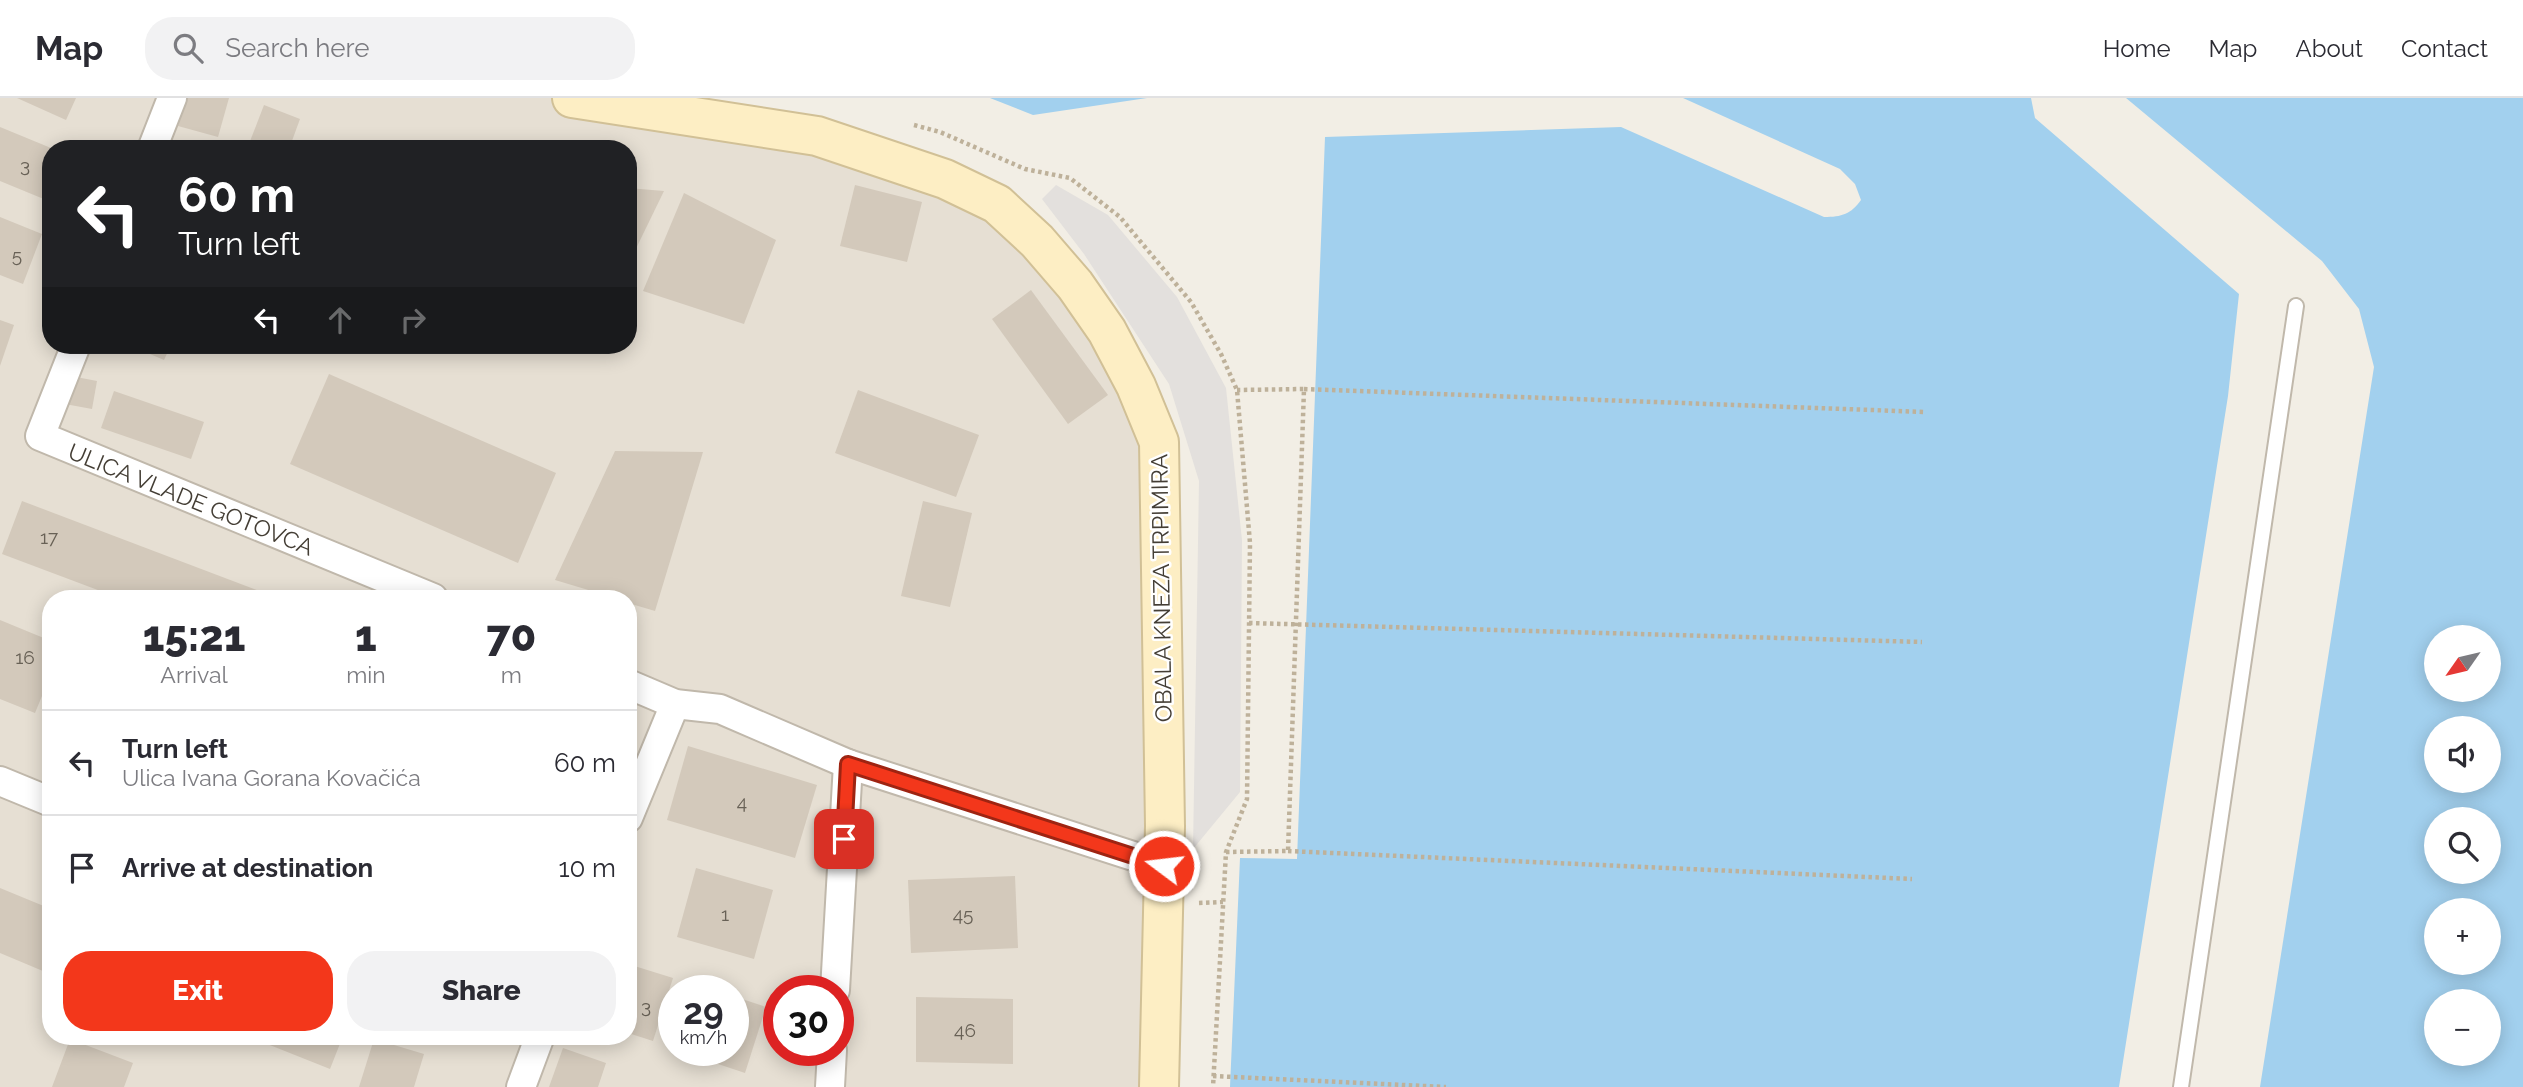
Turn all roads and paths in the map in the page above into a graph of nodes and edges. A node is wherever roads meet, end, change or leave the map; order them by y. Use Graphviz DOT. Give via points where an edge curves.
graph roads {
  1 [pos="172,98"];
  2 [pos="572,98"];
  3 [pos="156,140"];
  4 [pos="2296,306"];
  5 [pos="72,354"];
  6 [pos="1304,389"];
  7 [pos="1237,390"];
  8 [pos="1925,412"];
  9 [pos="414,590"];
  10 [pos="1249,622"];
  11 [pos="1296,623"];
  12 [pos="1922,642"];
  13 [pos="637,688"];
  14 [pos="675,704"];
  15 [pos="848,764"];
  16 [pos="0,781"];
  17 [pos="637,796"];
  18 [pos="42,799"];
  19 [pos="1287,851"];
  20 [pos="1226,852"];
  21 [pos="1164,866"];
  22 [pos="1912,879"];
  23 [pos="836,975"];
  24 [pos="537,1045"];
  25 [pos="831,1066"];
  26 [pos="1213,1076"];
  27 [pos="521,1087"];
  28 [pos="830,1087"];
  29 [pos="1159,1087"];
  30 [pos="1446,1087"];
  31 [pos="2181,1087"];
  1 -- 3 [label="street"];
  2 -- 21 [label="street, OBALA KNEZA TRPIMIRA" via="817,136 945,179 997,204 1037,240 1075,285 1107,331 1159,442"];
  4 -- 31 [label="lane"];
  5 -- 9 [label="street, ULICA VLADE GOTOVCA" via="40,436"];
  6 -- 7 [label="path"];
  6 -- 8 [label="path"];
  6 -- 11 [label="path"];
  10 -- 11 [label="path"];
  11 -- 12 [label="path"];
  11 -- 19 [label="path"];
  13 -- 14 [label="street"];
  14 -- 15 [label="street" via="720,709"];
  14 -- 17 [label="street"];
  15 -- 21 [label="street"];
  15 -- 23 [label="street"];
  16 -- 18 [label="street"];
  19 -- 20 [label="path"];
  19 -- 22 [label="path"];
  21 -- 29 [label="street, OBALA KNEZA TRPIMIRA"];
  24 -- 27 [label="street"];
  25 -- 28 [label="street"];
  26 -- 30 [label="path"];
}
